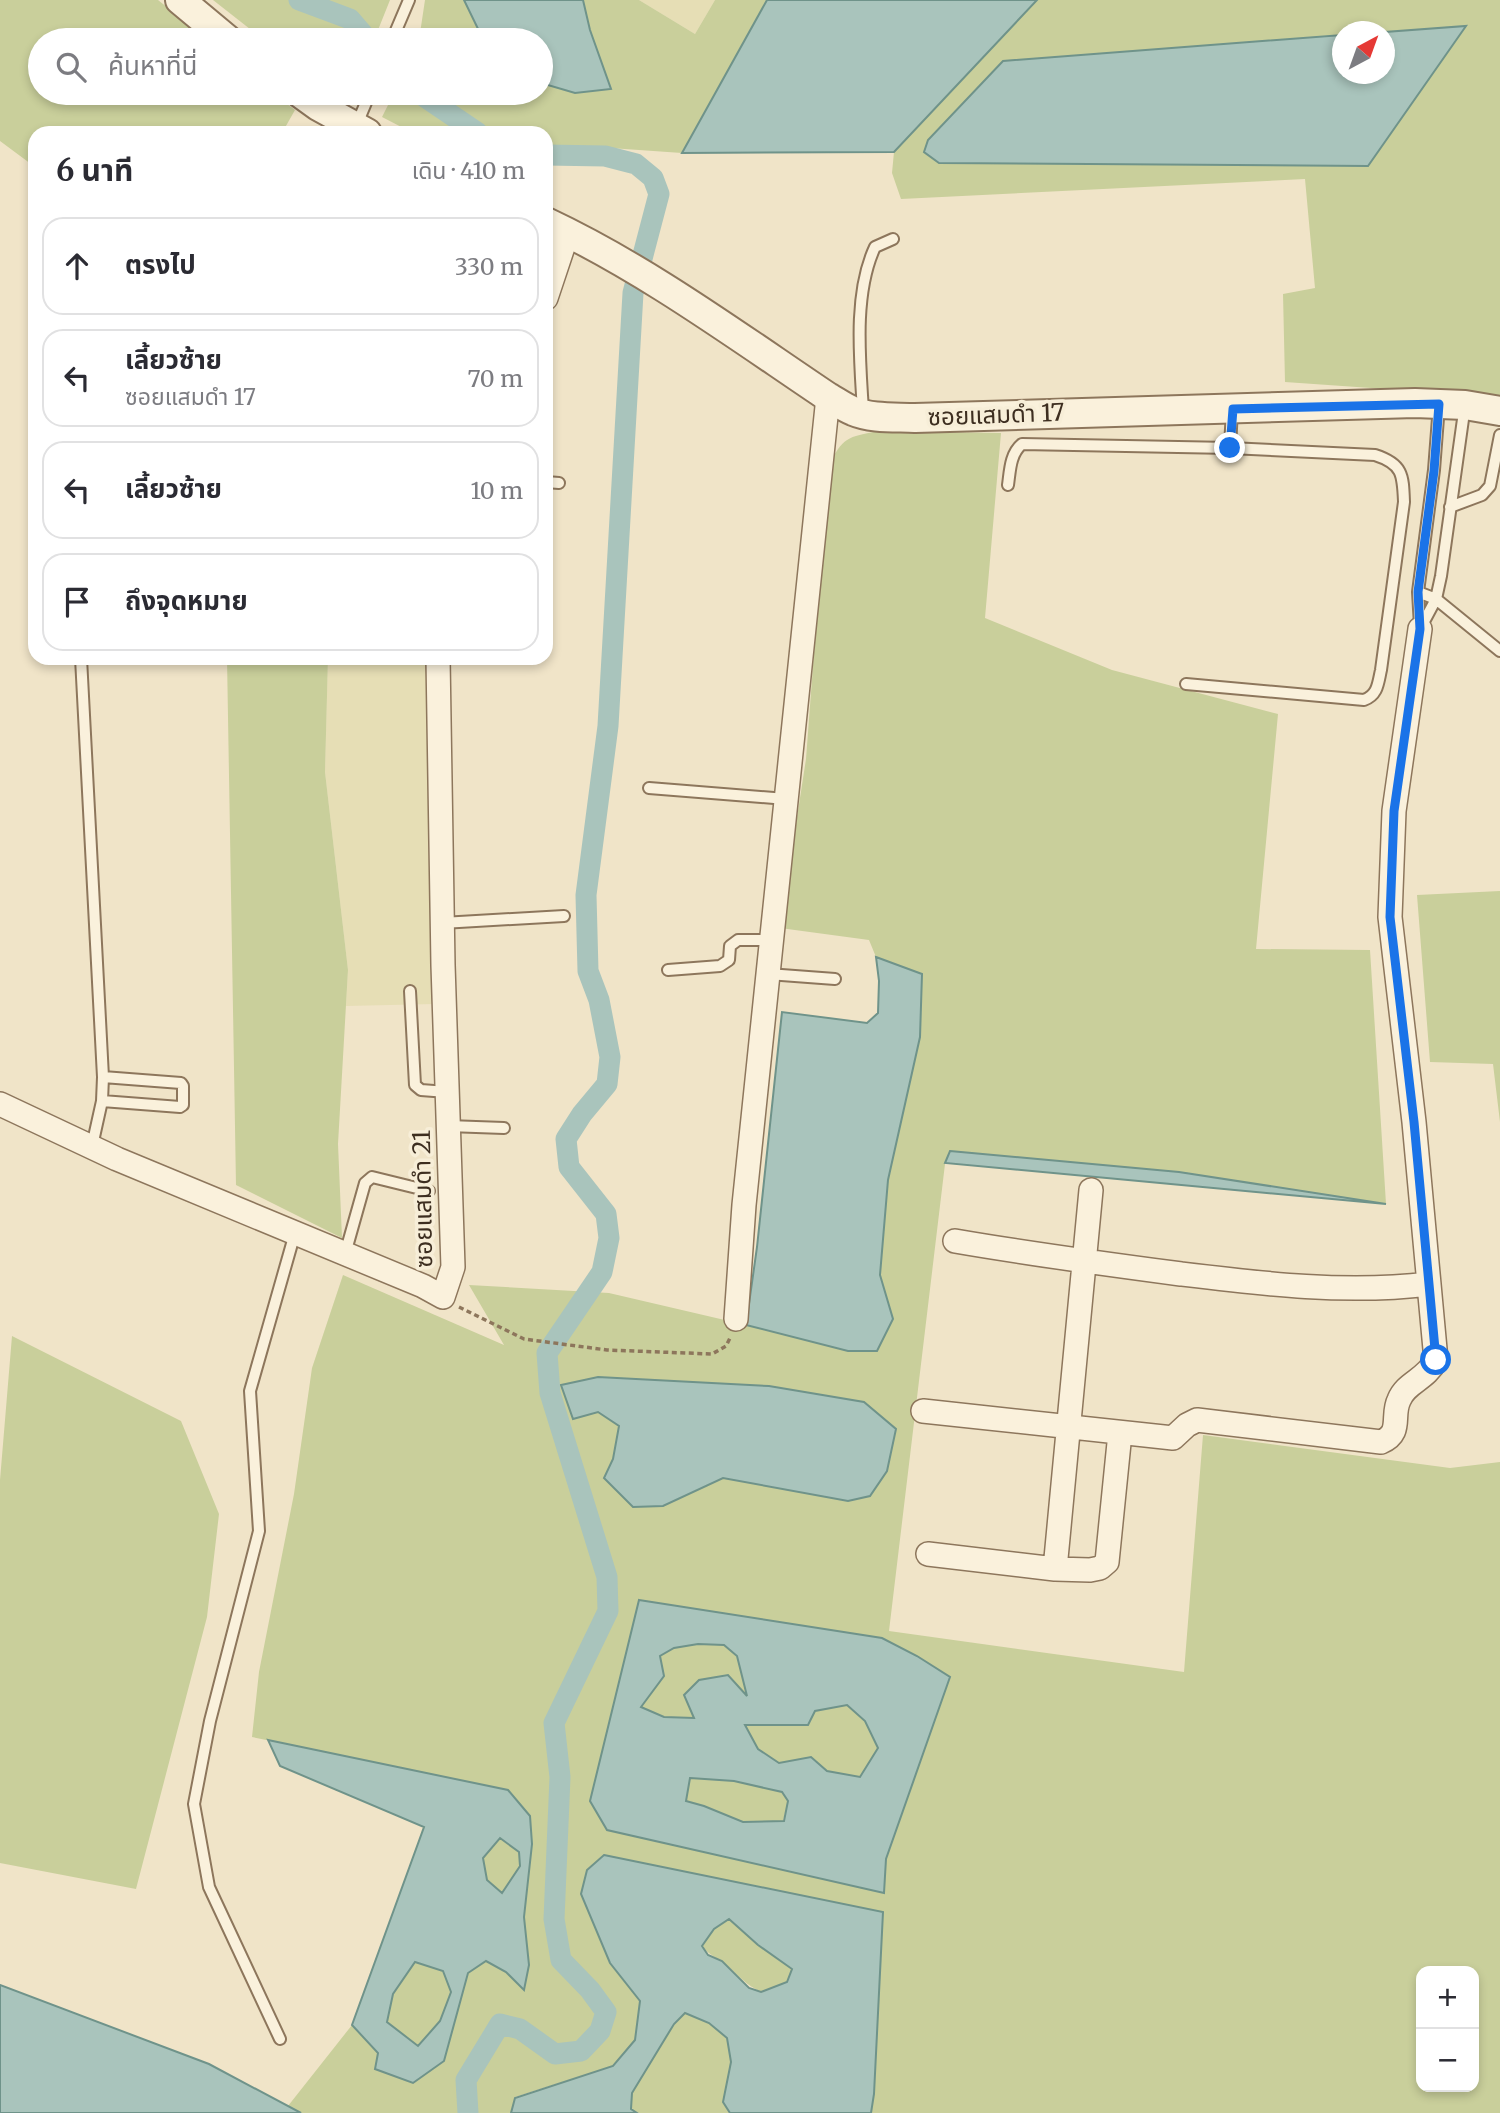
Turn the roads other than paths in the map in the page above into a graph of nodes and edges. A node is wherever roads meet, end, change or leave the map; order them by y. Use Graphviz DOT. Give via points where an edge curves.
graph roads {
  1 [pos="180,0"];
  2 [pos="409,0"];
  3 [pos="214,28"];
  4 [pos="397,28"];
  5 [pos="317,105"];
  6 [pos="367,105"];
  7 [pos="354,126"];
  8 [pos="362,126"];
  9 [pos="557,227"];
  10 [pos="893,239"];
  11 [pos="553,253"];
  12 [pos="828,397"];
  13 [pos="1452,405"];
  14 [pos="1233,409"];
  15 [pos="1500,411"];
  16 [pos="863,414"];
  17 [pos="1500,435"];
  18 [pos="1230,448"];
  19 [pos="553,483"];
  20 [pos="559,483"];
  21 [pos="1008,485"];
  22 [pos="1450,507"];
  23 [pos="1418,592"];
  24 [pos="1436,598"];
  25 [pos="1420,629"];
  26 [pos="1500,650"];
  27 [pos="81,665"];
  28 [pos="438,665"];
  29 [pos="1186,684"];
  30 [pos="649,788"];
  31 [pos="786,799"];
  32 [pos="564,916"];
  33 [pos="442,923"];
  34 [pos="771,940"];
  35 [pos="668,970"];
  36 [pos="768,974"];
  37 [pos="835,979"];
  38 [pos="410,992"];
  39 [pos="103,1077"];
  40 [pos="447,1092"];
  41 [pos="102,1101"];
  42 [pos="0,1104"];
  43 [pos="449,1126"];
  44 [pos="504,1128"];
  45 [pos="92,1146"];
  46 [pos="1091,1190"];
  47 [pos="429,1191"];
  48 [pos="295,1233"];
  49 [pos="955,1241"];
  50 [pos="345,1254"];
  51 [pos="1086,1262"];
  52 [pos="1429,1284"];
  53 [pos="736,1319"];
  54 [pos="923,1411"];
  55 [pos="1068,1427"];
  56 [pos="1121,1433"];
  57 [pos="928,1554"];
  58 [pos="1055,1569"];
  59 [pos="280,2039"];
  1 -- 3 [label="street"];
  2 -- 4 [label="lane"];
  5 -- 7 [label="street"];
  6 -- 8 [label="lane"];
  9 -- 11 [label="street"];
  9 -- 12 [label="street, ซอยแสมดำ 17" via="664,288"];
  10 -- 16 [label="lane" via="875,247 867,264 860,355"];
  12 -- 16 [label="street, ซอยแสมดำ 17"];
  12 -- 31 [label="street"];
  13 -- 14 [label="street, ซอยแสมดำ 17"];
  13 -- 15 [label="street, ซอยแสมดำ 17"];
  13 -- 22 [label="lane"];
  13 -- 23 [label="lane" via="1434,471"];
  14 -- 16 [label="street, ซอยแสมดำ 17" via="915,418"];
  14 -- 18 [label="lane"];
  17 -- 22 [label="lane" via="1490,486 1482,495"];
  18 -- 21 [label="lane" via="1022,444 1012,458"];
  18 -- 29 [label="lane" via="1375,454 1397,465 1404,477 1404,502 1381,670 1373,697 1364,700"];
  19 -- 20 [label="lane"];
  22 -- 24 [label="lane"];
  23 -- 24 [label="lane"];
  23 -- 25 [label="lane"];
  24 -- 25 [label="lane"];
  24 -- 26 [label="lane"];
  25 -- 52 [label="street" via="1394,811 1390,917"];
  27 -- 39 [label="lane"];
  28 -- 33 [label="street, ซอยแสมดำ 21"];
  30 -- 31 [label="lane"];
  31 -- 34 [label="street"];
  32 -- 33 [label="lane"];
  33 -- 40 [label="street, ซอยแสมดำ 21"];
  34 -- 35 [label="lane" via="738,940 730,946 729,960 720,966"];
  34 -- 36 [label="street"];
  36 -- 37 [label="lane"];
  36 -- 53 [label="street"];
  38 -- 40 [label="lane" via="415,1085 421,1090"];
  39 -- 41 [label="lane"];
  39 -- 41 [label="lane" via="181,1083 183,1105"];
  40 -- 43 [label="street, ซอยแสมดำ 21"];
  41 -- 45 [label="lane"];
  42 -- 45 [label="street, ซอยแสมดำ 21"];
  43 -- 44 [label="lane"];
  43 -- 50 [label="street, ซอยแสมดำ 21" via="453,1267 443,1297"];
  45 -- 48 [label="street, ซอยแสมดำ 21"];
  46 -- 51 [label="street"];
  47 -- 50 [label="lane" via="372,1177 365,1183"];
  48 -- 50 [label="street, ซอยแสมดำ 21"];
  48 -- 59 [label="lane" via="250,1391 259,1531 210,1721 194,1804 209,1886"];
  49 -- 51 [label="street"];
  51 -- 52 [label="street" via="1283,1287 1390,1289"];
  51 -- 55 [label="street"];
  52 -- 56 [label="street" via="1436,1360 1430,1372 1404,1390 1389,1439 1381,1442 1197,1420 1173,1438"];
  54 -- 55 [label="street"];
  55 -- 56 [label="street"];
  55 -- 58 [label="street"];
  56 -- 58 [label="street" via="1107,1562 1090,1570"];
  57 -- 58 [label="street"];
}
